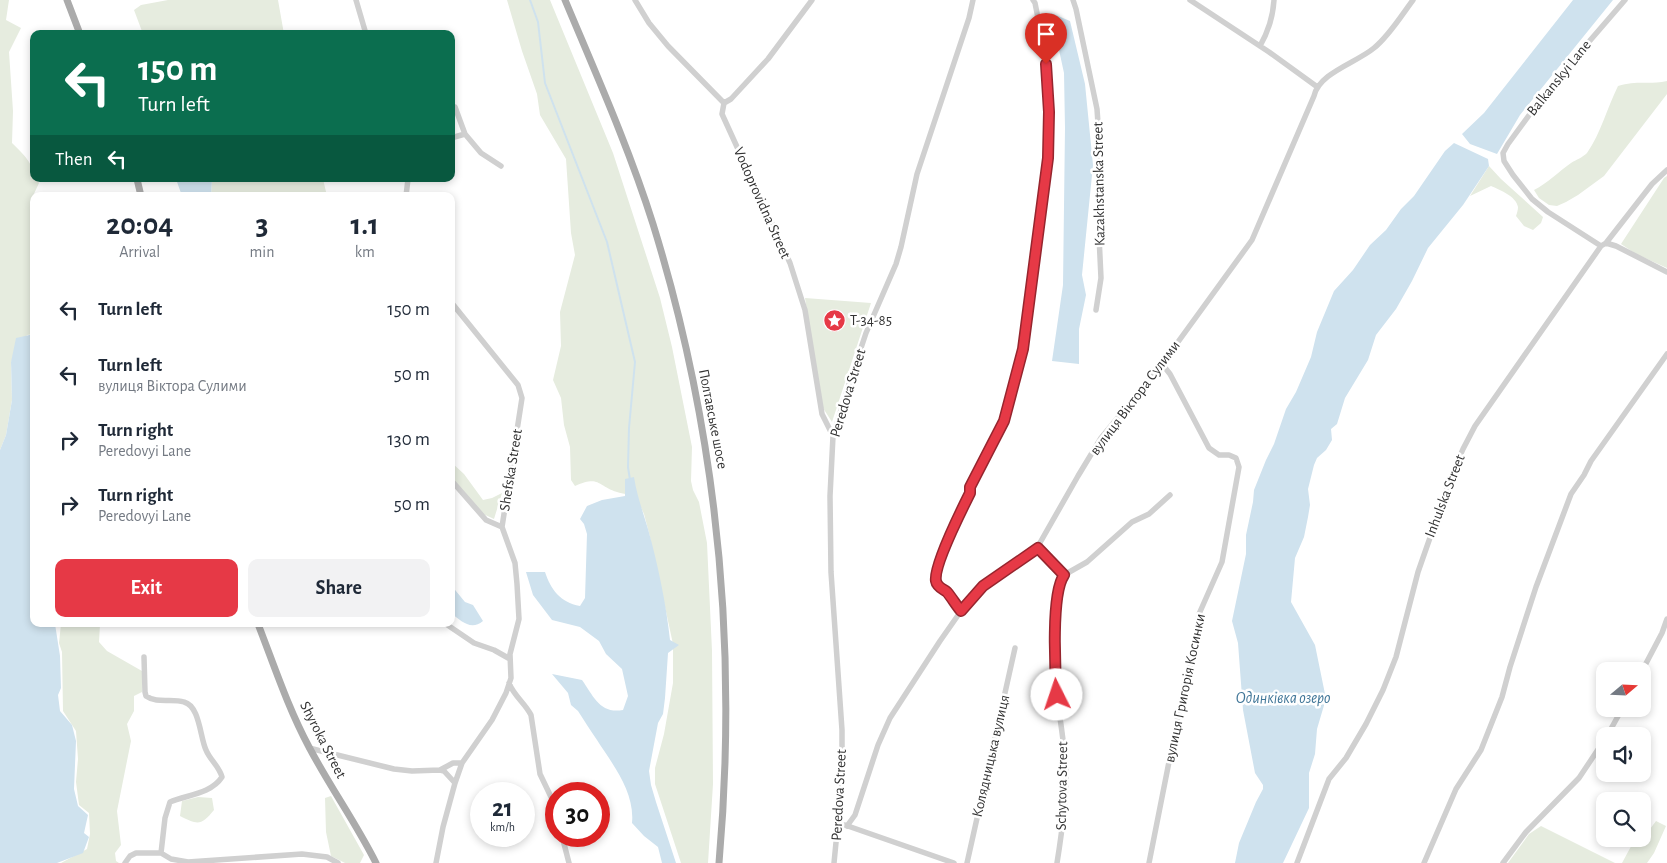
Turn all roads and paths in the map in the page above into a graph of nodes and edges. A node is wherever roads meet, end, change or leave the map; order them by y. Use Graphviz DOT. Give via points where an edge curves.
graph roads {
  1 [pos="67,0"];
  2 [pos="356,0"];
  3 [pos="565,0"];
  4 [pos="635,0"];
  5 [pos="812,0"];
  6 [pos="973,0"];
  7 [pos="1033,0"];
  8 [pos="1073,0"];
  9 [pos="1190,0"];
  10 [pos="1274,0"];
  11 [pos="1413,0"];
  12 [pos="1625,0"];
  13 [pos="78,30"];
  14 [pos="365,30"];
  15 [pos="1260,46"];
  16 [pos="1316,86"];
  17 [pos="724,103"];
  18 [pos="455,108"];
  19 [pos="465,134"];
  20 [pos="455,137"];
  21 [pos="501,166"];
  22 [pos="1667,170"];
  23 [pos="1603,244"];
  24 [pos="1667,272"];
  25 [pos="455,307"];
  26 [pos="1096,310"];
  27 [pos="1667,354"];
  28 [pos="1162,364"];
  29 [pos="833,436"];
  30 [pos="455,485"];
  31 [pos="1170,495"];
  32 [pos="502,527"];
  33 [pos="1038,548"];
  34 [pos="1064,575"];
  35 [pos="961,611"];
  36 [pos="1667,619"];
  37 [pos="259,627"];
  38 [pos="450,627"];
  39 [pos="1015,648"];
  40 [pos="144,657"];
  41 [pos="510,659"];
  42 [pos="1647,662"];
  43 [pos="509,683"];
  44 [pos="309,748"];
  45 [pos="1596,753"];
  46 [pos="462,764"];
  47 [pos="440,770"];
  48 [pos="455,783"];
  49 [pos="545,786"];
  50 [pos="838,823"];
  51 [pos="847,826"];
  52 [pos="564,847"];
  53 [pos="161,853"];
  54 [pos="124,863"];
  55 [pos="338,863"];
  56 [pos="376,863"];
  57 [pos="436,863"];
  58 [pos="569,863"];
  59 [pos="720,863"];
  60 [pos="834,863"];
  61 [pos="954,863"];
  62 [pos="967,863"];
  63 [pos="1057,863"];
  64 [pos="1149,863"];
  65 [pos="1297,863"];
  66 [pos="1424,863"];
  67 [pos="1503,863"];
  1 -- 13 [label="main road"];
  2 -- 14 [label="street"];
  3 -- 59 [label="main road, Полтавське шосе" via="610,106 652,222 681,328 706,453 719,553 726,677 726,761"];
  4 -- 17 [label="street" via="668,46"];
  5 -- 17 [label="street" via="768,58"];
  6 -- 29 [label="street, Peredova Street" via="917,174 898,256 866,333"];
  7 -- 35 [label="street" via="1044,48 1049,103 1046,178 1023,349 1014,386 1004,421 970,487 937,570 937,585 946,591"];
  8 -- 26 [label="street, Kazakhstanska Street" via="1097,109 1102,182 1098,215 1102,278"];
  9 -- 15 [label="street"];
  10 -- 15 [label="street" via="1274,10"];
  11 -- 16 [label="street" via="1374,48"];
  12 -- 23 [label="street, Balkanskyi Lane" via="1549,88 1503,153 1512,175 1532,199"];
  15 -- 16 [label="street"];
  16 -- 28 [label="street, вулиця Віктора Сулими" via="1252,240"];
  17 -- 29 [label="street, Vodoprovidna Street" via="722,114 790,263 801,296 822,414"];
  18 -- 19 [label="street"];
  19 -- 20 [label="street"];
  19 -- 21 [label="street" via="481,153"];
  22 -- 23 [label="street, Inhulska Street"];
  23 -- 24 [label="street" via="1616,246"];
  23 -- 65 [label="street, Inhulska Street" via="1479,419 1467,441 1418,572 1384,690 1346,758 1329,779"];
  25 -- 32 [label="street, Shefska Street" via="518,385 522,398"];
  27 -- 66 [label="street" via="1596,452 1571,494 1481,750 1456,789"];
  28 -- 33 [label="street, вулиця Віктора Сулими" via="1101,438"];
  28 -- 64 [label="street, вулиця Григорія Косинки" via="1209,448 1219,455 1236,458 1239,467 1219,571 1199,614"];
  29 -- 50 [label="street, Peredova Street" via="831,572 842,756"];
  30 -- 32 [label="street" via="486,520"];
  31 -- 34 [label="street" via="1149,514 1132,522 1087,562"];
  32 -- 41 [label="street, Shefska Street" via="515,563 517,584 519,620"];
  33 -- 34 [label="street"];
  33 -- 35 [label="street, вулиця Віктора Сулими" via="983,586"];
  34 -- 63 [label="street, Schytova Street" via="1058,592 1054,645 1066,771 1064,818"];
  35 -- 51 [label="street, вулиця Віктора Сулими" via="890,718 855,815"];
  36 -- 42 [label="street"];
  37 -- 44 [label="main road, Shyroka Street"];
  38 -- 41 [label="street" via="474,643"];
  39 -- 62 [label="street, Колядницька вулиця"];
  40 -- 53 [label="street" via="146,696 192,706 206,752 222,777 202,792 170,802"];
  41 -- 43 [label="street, Shefska Street"];
  43 -- 46 [label="street" via="492,720"];
  43 -- 49 [label="street" via="531,715 540,774"];
  44 -- 47 [label="street" via="394,769"];
  44 -- 56 [label="main road, Shyroka Street"];
  45 -- 67 [label="street" via="1579,778 1526,832"];
  46 -- 47 [label="street" via="454,763"];
  46 -- 48 [label="street"];
  47 -- 48 [label="street"];
  48 -- 57 [label="street"];
  50 -- 51 [label="street"];
  50 -- 60 [label="street, Peredova Street"];
  51 -- 61 [label="street"];
  52 -- 58 [label="street"];
  53 -- 54 [label="street" via="133,854"];
  53 -- 55 [label="street" via="171,859 188,862 302,854 326,857"];
}
